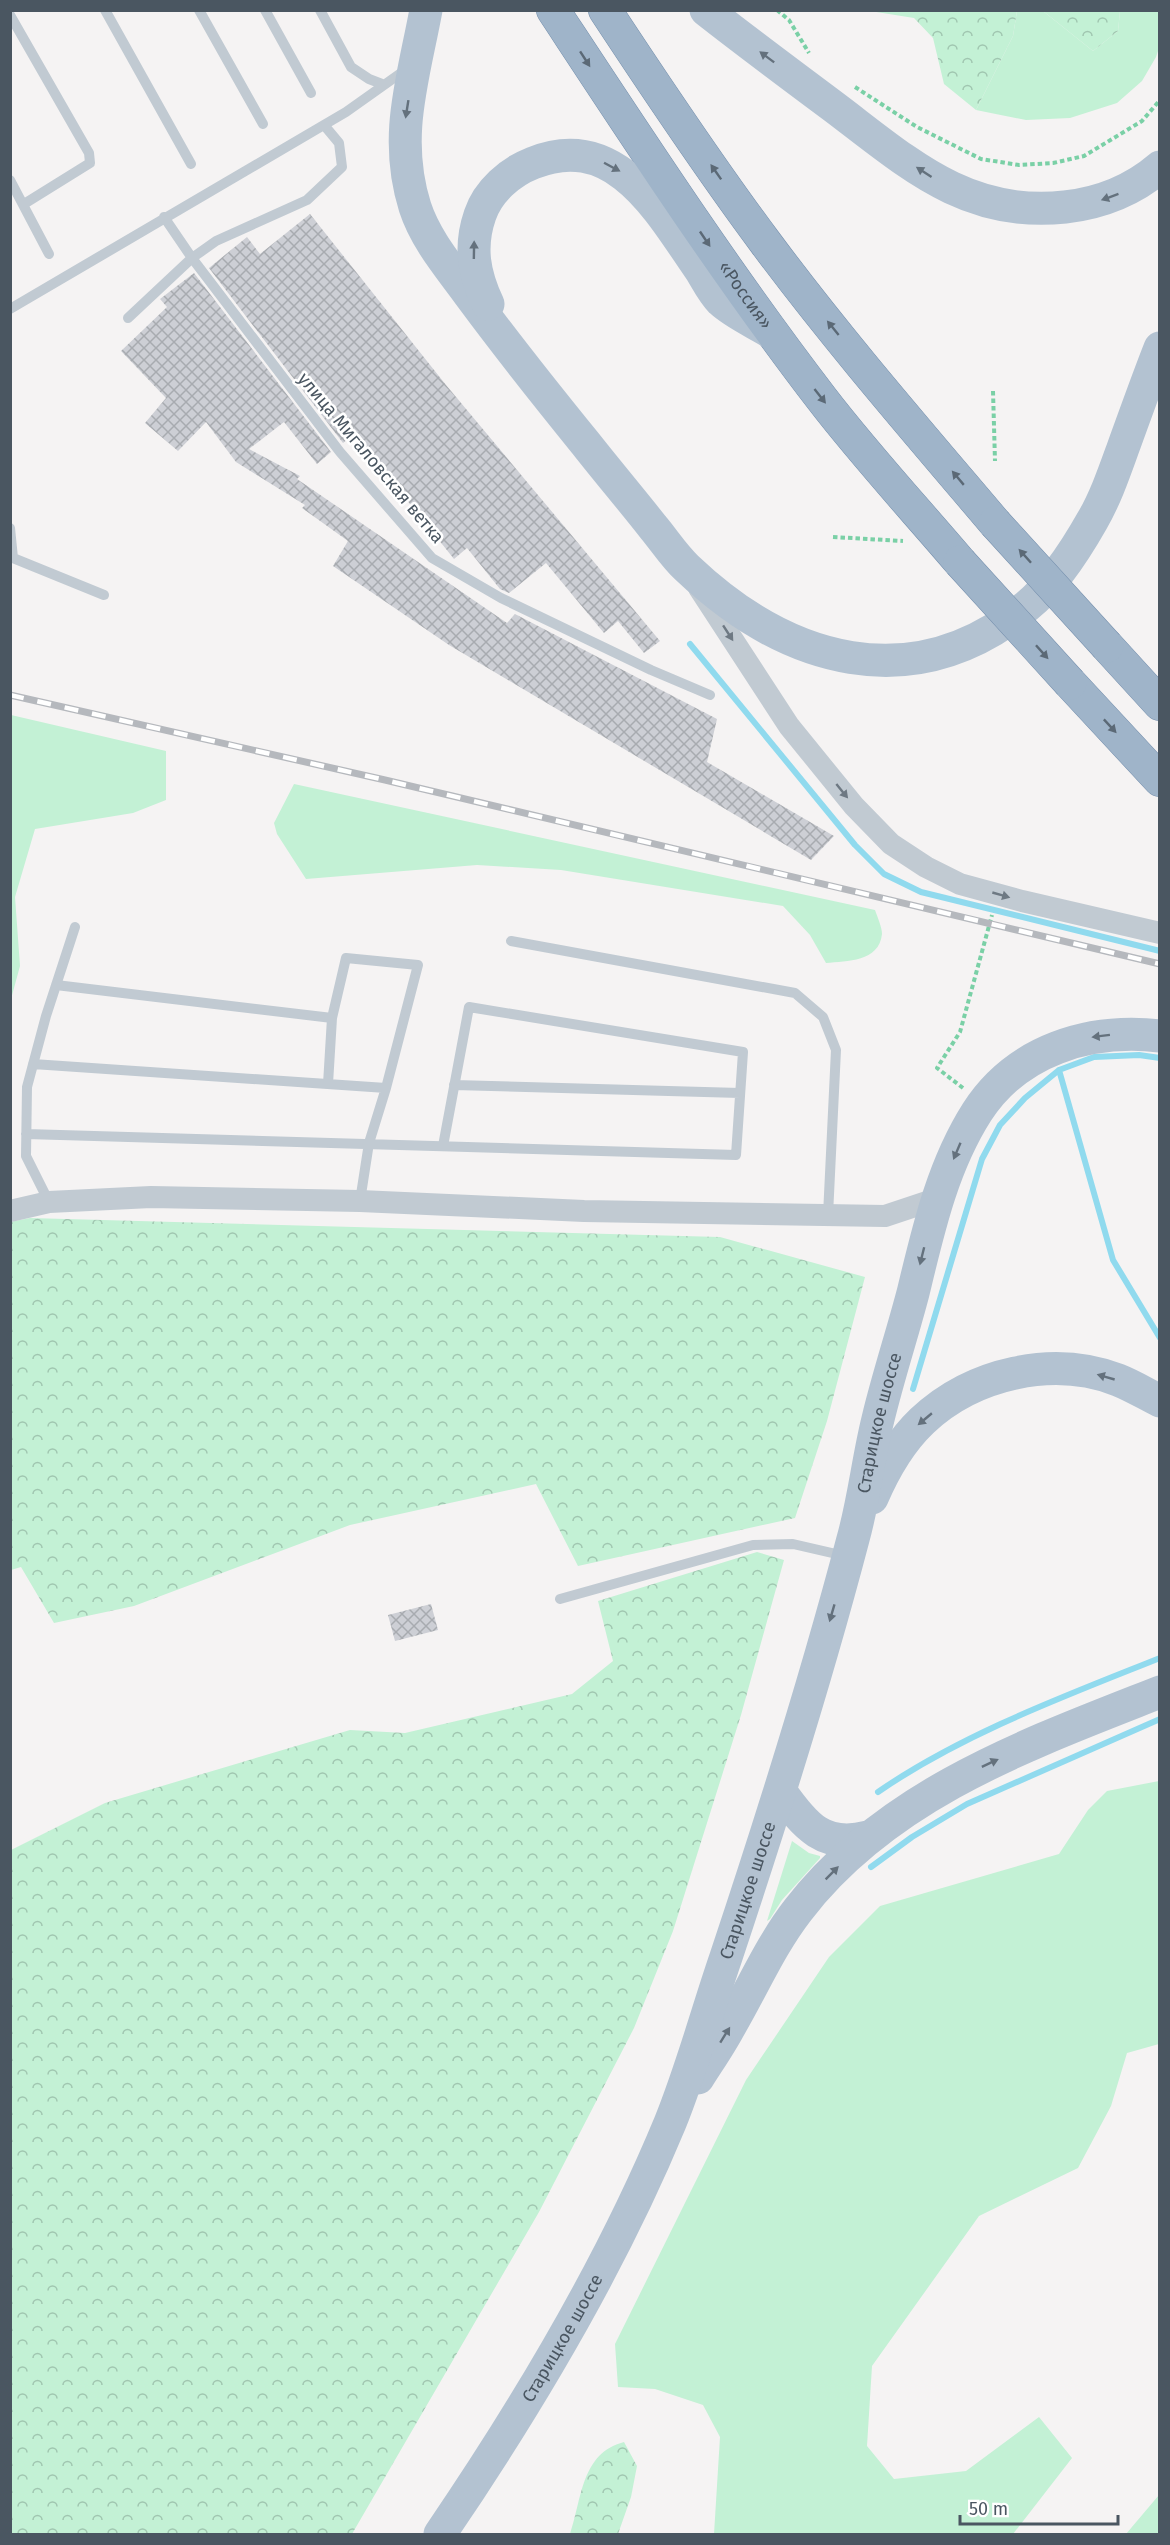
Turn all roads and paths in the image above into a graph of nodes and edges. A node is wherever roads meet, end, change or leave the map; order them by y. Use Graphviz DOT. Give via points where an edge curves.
graph roads {
  1 [pos="105,10"];
  2 [pos="199,10"];
  3 [pos="265,10"];
  4 [pos="320,10"];
  5 [pos="426,10"];
  6 [pos="553,10"];
  7 [pos="605,10"];
  8 [pos="706,10"];
  9 [pos="777,10"];
  10 [pos="10,15"];
  11 [pos="812,59"];
  12 [pos="416,63"];
  13 [pos="382,84"];
  14 [pos="850,84"];
  15 [pos="311,93"];
  16 [pos="1160,100"];
  17 [pos="263,124"];
  18 [pos="324,125"];
  19 [pos="191,164"];
  20 [pos="1160,167"];
  21 [pos="10,180"];
  22 [pos="24,204"];
  23 [pos="164,217"];
  24 [pos="49,254"];
  25 [pos="192,258"];
  26 [pos="10,309"];
  27 [pos="128,318"];
  28 [pos="772,333"];
  29 [pos="1160,348"];
  30 [pos="518,361"];
  31 [pos="993,391"];
  32 [pos="995,461"];
  33 [pos="10,528"];
  34 [pos="833,537"];
  35 [pos="903,542"];
  36 [pos="12,558"];
  37 [pos="685,566"];
  38 [pos="104,596"];
  39 [pos="710,695"];
  40 [pos="1160,704"];
  41 [pos="1160,780"];
  42 [pos="992,915"];
  43 [pos="75,927"];
  44 [pos="1160,933"];
  45 [pos="511,941"];
  46 [pos="56,985"];
  47 [pos="332,1018"];
  48 [pos="1160,1036"];
  49 [pos="33,1064"];
  50 [pos="328,1084"];
  51 [pos="454,1085"];
  52 [pos="386,1088"];
  53 [pos="966,1091"];
  54 [pos="740,1093"];
  55 [pos="26,1134"];
  56 [pos="369,1143"];
  57 [pos="442,1146"];
  58 [pos="936,1199"];
  59 [pos="360,1201"];
  60 [pos="49,1202"];
  61 [pos="10,1210"];
  62 [pos="828,1215"];
  63 [pos="1160,1401"];
  64 [pos="852,1545"];
  65 [pos="560,1599"];
  66 [pos="1160,1692"];
  67 [pos="782,1792"];
  68 [pos="868,1837"];
  69 [pos="671,2120"];
  70 [pos="440,2535"];
  1 -- 19 [label="lane"];
  2 -- 17 [label="lane"];
  3 -- 15 [label="lane"];
  4 -- 13 [label="lane" via="351,67"];
  5 -- 12 [label="main road"];
  6 -- 28 [label="highway, «Россия», one-way"];
  40 -- 7 [label="highway, one-way, bridge" via="995,523 765,243"];
  20 -- 8 [label="main road, one-way" via="1128,190 1085,205 1030,210 962,194 900,156"];
  9 -- 11 [label="path" via="789,20"];
  10 -- 22 [label="lane" via="89,153 90,163"];
  12 -- 13 [label="lane"];
  12 -- 30 [label="main road, one-way" via="405,114 404,145 416,209 433,245"];
  13 -- 18 [label="lane"];
  14 -- 16 [label="path" via="917,127 981,159 1019,165 1084,156 1142,121"];
  18 -- 23 [label="lane"];
  18 -- 25 [label="lane" via="339,143 342,167 307,200 216,241"];
  21 -- 22 [label="lane"];
  22 -- 24 [label="lane"];
  23 -- 25 [label="lane, улица Мигаловская ветка"];
  23 -- 26 [label="lane"];
  25 -- 27 [label="lane"];
  25 -- 39 [label="lane, улица Мигаловская ветка" via="340,452 432,558 501,598"];
  30 -- 28 [label="main road, one-way" via="480,285 473,244 480,214 497,187 526,166 553,156 590,158 628,176 641,188 722,302"];
  28 -- 41 [label="highway, «Россия», one-way, bridge" via="823,401 960,562"];
  29 -- 37 [label="main road" via="1094,519 1075,549 1028,606 975,639 938,653 901,659 832,656 748,617"];
  30 -- 37 [label="main road"];
  31 -- 32 [label="path"];
  33 -- 36 [label="lane"];
  34 -- 35 [label="path"];
  36 -- 38 [label="lane"];
  37 -- 44 [label="street, one-way" via="789,726 854,806 891,844 960,884"];
  42 -- 53 [label="path" via="960,1032 937,1068"];
  43 -- 46 [label="lane"];
  45 -- 62 [label="lane" via="795,993 823,1017 836,1050"];
  46 -- 47 [label="lane"];
  46 -- 49 [label="lane"];
  47 -- 50 [label="lane"];
  47 -- 52 [label="lane" via="346,958 418,965"];
  48 -- 58 [label="main road, Старицкое шоссе, one-way" via="1131,1033 1090,1037 1022,1064 996,1086 978,1110"];
  49 -- 50 [label="lane"];
  49 -- 55 [label="lane" via="27,1087"];
  50 -- 52 [label="lane"];
  51 -- 54 [label="lane"];
  51 -- 54 [label="lane" via="470,1007 743,1052"];
  51 -- 57 [label="lane"];
  52 -- 56 [label="lane"];
  54 -- 57 [label="lane" via="736,1155"];
  55 -- 56 [label="lane"];
  55 -- 60 [label="lane" via="26,1156"];
  56 -- 57 [label="lane"];
  56 -- 59 [label="lane"];
  58 -- 62 [label="street" via="885,1216"];
  58 -- 64 [label="main road, Старицкое шоссе, one-way" via="877,1421"];
  59 -- 60 [label="street" via="151,1197"];
  59 -- 62 [label="street" via="584,1211"];
  60 -- 61 [label="street"];
  63 -- 64 [label="main road, one-way" via="1119,1380 1069,1369 1011,1372 977,1385 923,1420 909,1435 882,1476"];
  64 -- 65 [label="lane" via="753,1545"];
  64 -- 67 [label="main road, Старицкое шоссе, one-way"];
  68 -- 66 [label="main road, one-way" via="942,1787 989,1763"];
  67 -- 68 [label="main road" via="798,1817 820,1834 848,1842"];
  67 -- 69 [label="main road, Старицкое шоссе"];
  69 -- 68 [label="main road, one-way" via="729,2029 784,1929 813,1892"];
  69 -- 70 [label="main road, Старицкое шоссе" via="567,2331"];
}
